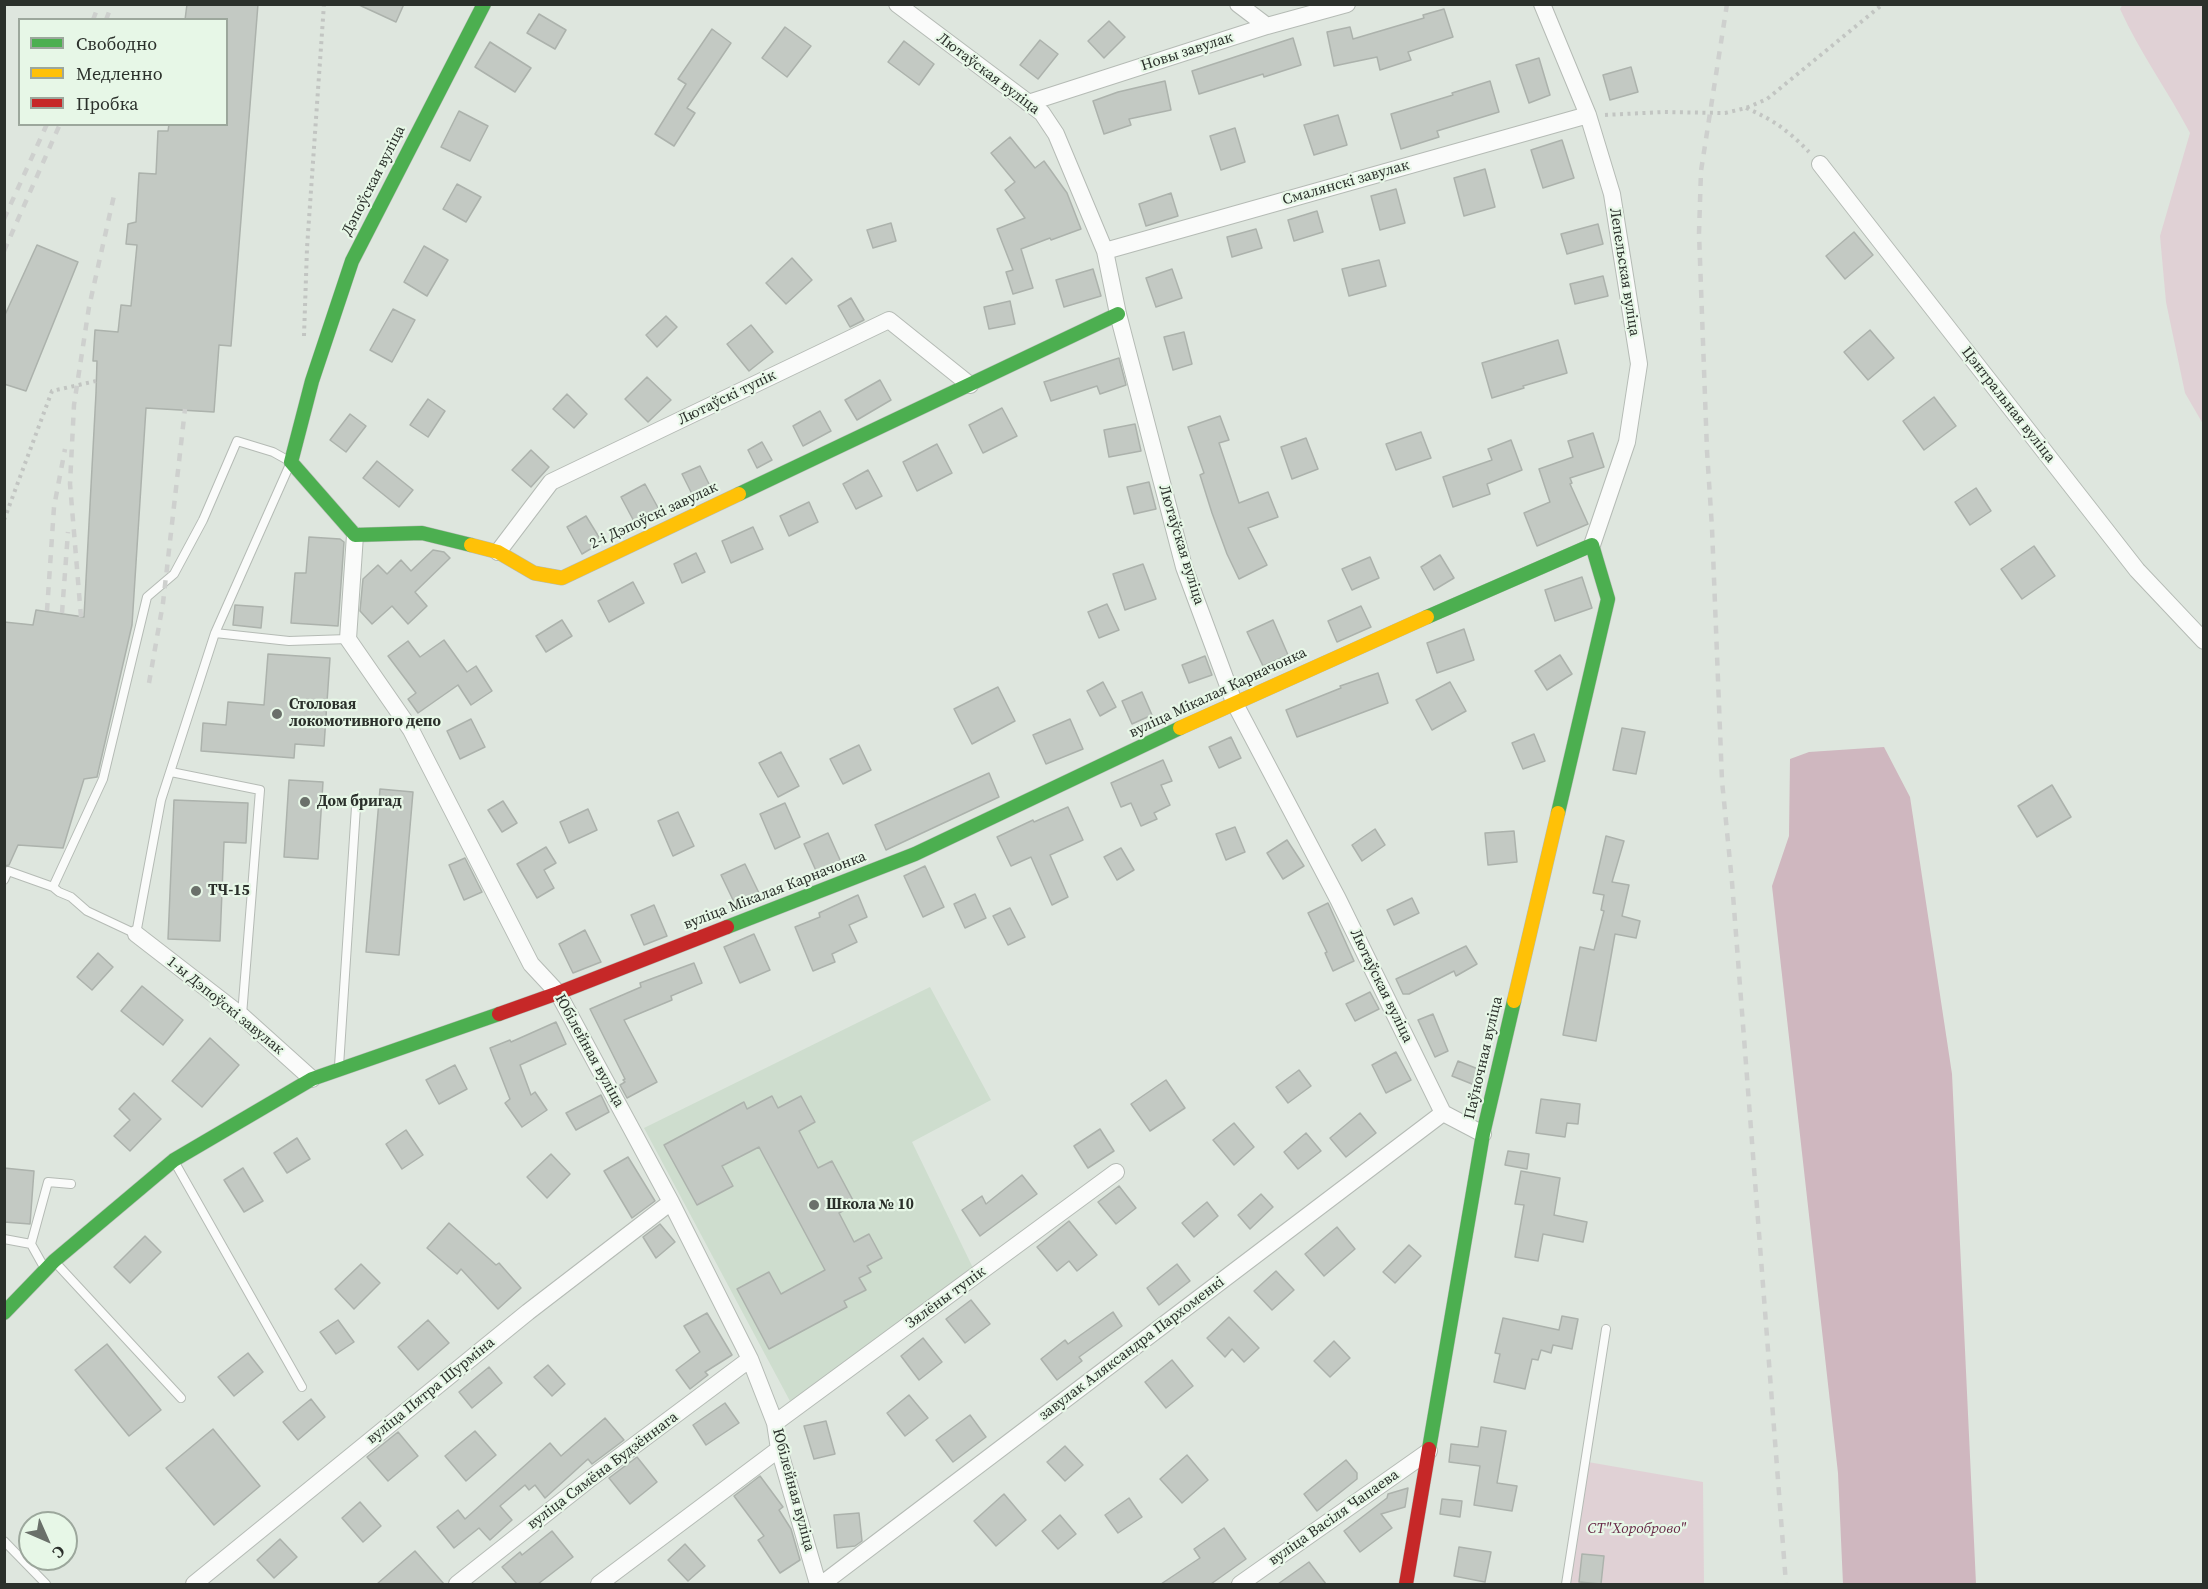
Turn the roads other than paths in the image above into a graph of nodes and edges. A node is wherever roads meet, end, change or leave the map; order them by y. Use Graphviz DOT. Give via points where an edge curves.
graph roads {
  1 [pos="484,4"];
  2 [pos="897,4"];
  3 [pos="1238,4"];
  4 [pos="1347,4"];
  5 [pos="1542,4"];
  6 [pos="1267,26"];
  7 [pos="1028,103"];
  8 [pos="1588,115"];
  9 [pos="1820,164"];
  10 [pos="1105,251"];
  11 [pos="1118,314"];
  12 [pos="970,385"];
  13 [pos="291,462"];
  14 [pos="354,535"];
  15 [pos="1592,545"];
  16 [pos="498,552"];
  17 [pos="215,633"];
  18 [pos="348,639"];
  19 [pos="2204,641"];
  20 [pos="1234,702"];
  21 [pos="171,772"];
  22 [pos="356,807"];
  23 [pos="4,880"];
  24 [pos="53,887"];
  25 [pos="136,934"];
  26 [pos="558,993"];
  27 [pos="242,1016"];
  28 [pos="339,1070"];
  29 [pos="312,1080"];
  30 [pos="1443,1113"];
  31 [pos="1483,1134"];
  32 [pos="174,1160"];
  33 [pos="1116,1172"];
  34 [pos="71,1184"];
  35 [pos="671,1202"];
  36 [pos="4,1239"];
  37 [pos="31,1244"];
  38 [pos="50,1265"];
  39 [pos="4,1313"];
  40 [pos="1606,1329"];
  41 [pos="750,1359"];
  42 [pos="302,1387"];
  43 [pos="181,1398"];
  44 [pos="776,1424"];
  45 [pos="779,1449"];
  46 [pos="1429,1451"];
  47 [pos="4,1541"];
  48 [pos="46,1584"];
  49 [pos="194,1584"];
  50 [pos="457,1584"];
  51 [pos="599,1584"];
  52 [pos="820,1584"];
  53 [pos="1240,1584"];
  54 [pos="1406,1584"];
  55 [pos="1566,1584"];
  1 -- 13 [label="street, Дэпоўская вуліца" via="352,261 312,381"];
  2 -- 7 [label="street, Лютаўская вуліца"];
  3 -- 6 [label="street"];
  4 -- 6 [label="street, Новы завулак"];
  5 -- 8 [label="street, Лепельская вуліца"];
  6 -- 7 [label="street, Новы завулак"];
  7 -- 10 [label="street, Лютаўская вуліца" via="1042,113 1056,134"];
  8 -- 10 [label="street, Смалянскі завулак"];
  8 -- 15 [label="street, Лепельская вуліца" via="1612,194 1639,364 1627,442"];
  9 -- 19 [label="street, Цэнтральная вуліца" via="2137,570"];
  10 -- 11 [label="street, Лютаўская вуліца"];
  11 -- 12 [label="street, 2-і Дэпоўскі завулак"];
  11 -- 20 [label="street, Лютаўская вуліца" via="1184,567"];
  12 -- 16 [label="street, 2-і Дэпоўскі завулак" via="562,578 534,573"];
  12 -- 16 [label="street, Лютаўскі тупік" via="889,320 552,482"];
  13 -- 14 [label="street"];
  13 -- 17 [label="lane"];
  13 -- 24 [label="lane" via="237,441 203,520 174,574 147,597 103,779"];
  14 -- 16 [label="street, 2-і Дэпоўскі завулак" via="422,533"];
  14 -- 18 [label="street"];
  15 -- 20 [label="street, вуліца Мікалая Карначонка"];
  15 -- 31 [label="street, Паўночная вуліца" via="1608,599"];
  17 -- 18 [label="lane" via="289,642"];
  17 -- 21 [label="lane"];
  18 -- 26 [label="street, Юбілейная вуліца" via="411,730 531,963"];
  20 -- 26 [label="street, вуліца Мікалая Карначонка" via="915,854"];
  20 -- 30 [label="street, Лютаўская вуліца" via="1338,898"];
  21 -- 25 [label="lane" via="161,800"];
  21 -- 27 [label="lane" via="260,790"];
  22 -- 28 [label="lane"];
  23 -- 24 [label="lane" via="8,872"];
  24 -- 25 [label="lane" via="87,911"];
  25 -- 27 [label="street, 1-ы Дэпоўскі завулак"];
  26 -- 28 [label="street, вуліца Мікалая Карначонка"];
  26 -- 35 [label="street, Юбілейная вуліца"];
  27 -- 29 [label="street, 1-ы Дэпоўскі завулак"];
  28 -- 29 [label="street, вуліца Мікалая Карначонка"];
  29 -- 32 [label="street, вуліца Мікалая Карначонка"];
  30 -- 31 [label="street"];
  30 -- 52 [label="street, завулак Аляксандра Пархоменкі"];
  31 -- 46 [label="street, Паўночная вуліца"];
  32 -- 38 [label="street, вуліца Мікалая Карначонка"];
  32 -- 42 [label="lane"];
  33 -- 44 [label="street, Зялёны тупік"];
  34 -- 37 [label="lane" via="48,1182"];
  35 -- 41 [label="street, Юбілейная вуліца"];
  35 -- 49 [label="street, вуліца Пятра Шурміна" via="528,1311"];
  36 -- 37 [label="lane"];
  37 -- 38 [label="lane"];
  38 -- 39 [label="street, вуліца Мікалая Карначонка"];
  38 -- 43 [label="lane"];
  40 -- 55 [label="lane"];
  41 -- 44 [label="street, Юбілейная вуліца"];
  41 -- 50 [label="street, вуліца Сямёна Будзённага"];
  44 -- 45 [label="street, Юбілейная вуліца"];
  45 -- 51 [label="street"];
  45 -- 52 [label="street, Юбілейная вуліца"];
  46 -- 53 [label="street, вуліца Васіля Чапаева"];
  46 -- 54 [label="street, Паўночная вуліца"];
  47 -- 48 [label="lane"];
}
